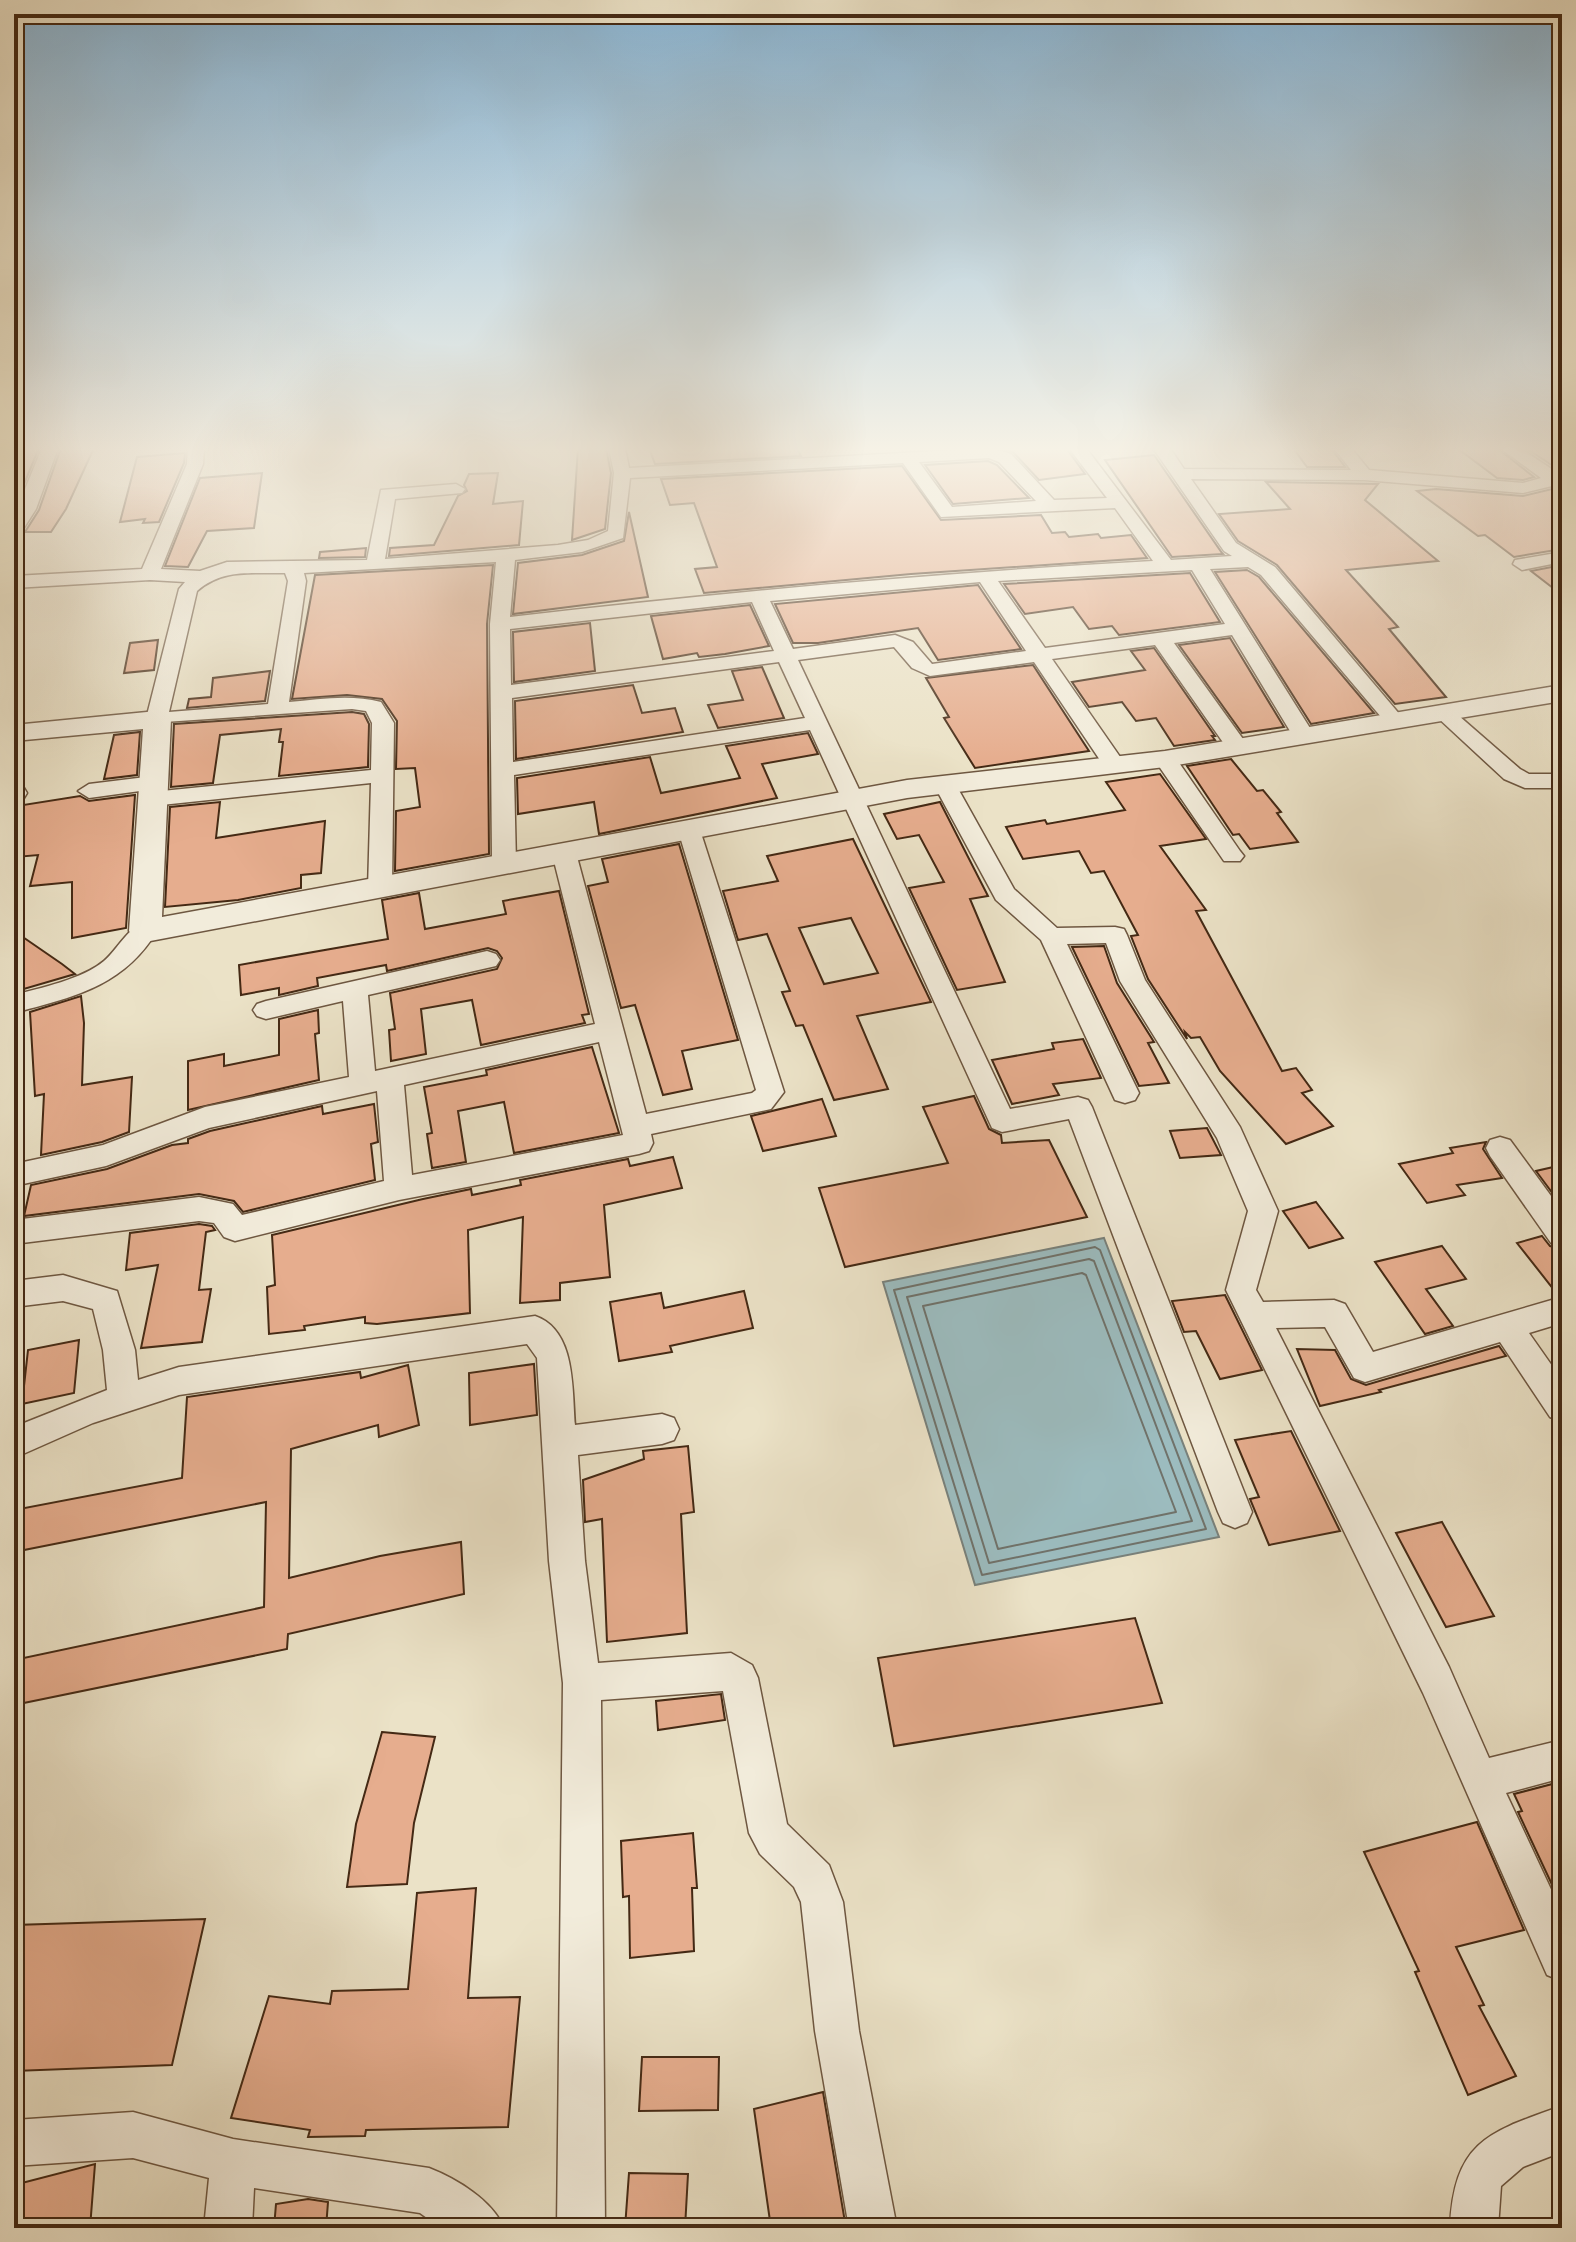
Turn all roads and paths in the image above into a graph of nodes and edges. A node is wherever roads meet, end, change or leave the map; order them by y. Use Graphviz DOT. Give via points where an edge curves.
graph roads {
  1 [pos="157,553"];
  2 [pos="377,553"];
  3 [pos="531,553"];
  4 [pos="1156,553"];
  5 [pos="1238,553"];
  6 [pos="506,556"];
  7 [pos="1562,557"];
  8 [pos="1249,561"];
  9 [pos="1197,562"];
  10 [pos="375,564"];
  11 [pos="1522,564"];
  12 [pos="1166,566"];
  13 [pos="293,567"];
  14 [pos="150,574"];
  15 [pos="985,576"];
  16 [pos="202,577"];
  17 [pos="14,582"];
  18 [pos="758,595"];
  19 [pos="500,624"];
  20 [pos="1237,628"];
  21 [pos="1161,639"];
  22 [pos="785,654"];
  23 [pos="1041,657"];
  24 [pos="501,693"];
  25 [pos="1562,693"];
  26 [pos="278,709"];
  27 [pos="1444,713"];
  28 [pos="157,719"];
  29 [pos="1394,720"];
  30 [pos="817,723"];
  31 [pos="14,733"];
  32 [pos="1304,736"];
  33 [pos="1237,746"];
  34 [pos="1165,759"];
  35 [pos="1114,764"];
  36 [pos="503,770"];
  37 [pos="382,775"];
  38 [pos="1562,781"];
  39 [pos="945,785"];
  40 [pos="89,791"];
  41 [pos="153,791"];
  42 [pos="852,799"];
  43 [pos="689,830"];
  44 [pos="564,853"];
  45 [pos="1232,856"];
  46 [pos="504,864"];
  47 [pos="380,889"];
  48 [pos="145,931"];
  49 [pos="1051,936"];
  50 [pos="487,960"];
  51 [pos="355,989"];
  52 [pos="14,1004"];
  53 [pos="266,1010"];
  54 [pos="609,1030"];
  55 [pos="377,1081"];
  56 [pos="1125,1093"];
  57 [pos="635,1127"];
  58 [pos="1500,1148"];
  59 [pos="14,1175"];
  60 [pos="399,1189"];
  61 [pos="14,1232"];
  62 [pos="1562,1234"];
  63 [pos="14,1294"];
  64 [pos="1562,1310"];
  65 [pos="1254,1316"];
  66 [pos="1506,1325"];
  67 [pos="124,1399"];
  68 [pos="1562,1407"];
  69 [pos="662,1429"];
  70 [pos="560,1442"];
  71 [pos="14,1443"];
  72 [pos="1235,1512"];
  73 [pos="582,1683"];
  74 [pos="1562,1759"];
  75 [pos="1479,1780"];
  76 [pos="1562,1960"];
  77 [pos="1562,2129"];
  78 [pos="14,2143"];
  79 [pos="233,2162"];
  80 [pos="228,2228"];
  81 [pos="480,2228"];
  82 [pos="581,2228"];
  83 [pos="873,2228"];
  84 [pos="1474,2228"];
  1 -- 14 [label="street"];
  2 -- 10 [label="street"];
  3 -- 6 [label="street"];
  4 -- 12 [label="street"];
  5 -- 8 [label="street"];
  6 -- 10 [label="street"];
  6 -- 19 [label="street"];
  7 -- 11 [label="street"];
  8 -- 9 [label="street"];
  8 -- 29 [label="street" via="1268,571"];
  9 -- 12 [label="street"];
  9 -- 20 [label="street"];
  10 -- 13 [label="street"];
  12 -- 15 [label="street"];
  13 -- 16 [label="street" via="227,568"];
  13 -- 26 [label="street" via="297,581"];
  14 -- 16 [label="street"];
  14 -- 17 [label="street"];
  15 -- 18 [label="street"];
  15 -- 23 [label="street"];
  16 -- 28 [label="street" via="188,589"];
  18 -- 19 [label="street"];
  18 -- 22 [label="street"];
  19 -- 24 [label="street"];
  20 -- 21 [label="street"];
  20 -- 32 [label="street"];
  21 -- 23 [label="street"];
  21 -- 33 [label="street"];
  22 -- 23 [label="street" via="895,641 930,670"];
  22 -- 24 [label="street"];
  22 -- 30 [label="street"];
  23 -- 35 [label="street"];
  24 -- 36 [label="street"];
  25 -- 27 [label="street"];
  26 -- 28 [label="street"];
  26 -- 37 [label="street" via="374,706 383,723"];
  27 -- 29 [label="street"];
  27 -- 38 [label="street" via="1512,774 1525,781"];
  28 -- 31 [label="street"];
  28 -- 41 [label="street"];
  29 -- 32 [label="street"];
  30 -- 36 [label="street"];
  30 -- 42 [label="street"];
  32 -- 33 [label="street"];
  33 -- 34 [label="street"];
  34 -- 35 [label="street"];
  34 -- 45 [label="street"];
  35 -- 39 [label="street"];
  36 -- 46 [label="street"];
  37 -- 41 [label="street"];
  37 -- 47 [label="street"];
  39 -- 42 [label="street"];
  39 -- 49 [label="street" via="1005,894"];
  40 -- 41 [label="street"];
  41 -- 48 [label="street"];
  42 -- 43 [label="street"];
  42 -- 72 [label="street" via="1002,1121 1078,1107"];
  43 -- 44 [label="street"];
  43 -- 57 [label="street" via="770,1092 761,1102"];
  44 -- 46 [label="street"];
  44 -- 54 [label="street"];
  46 -- 47 [label="street"];
  47 -- 48 [label="street"];
  48 -- 52 [label="street" via="111,969 65,990"];
  49 -- 56 [label="street"];
  49 -- 65 [label="street" via="1115,935 1133,981 1230,1135 1263,1211 1241,1290"];
  50 -- 51 [label="street"];
  51 -- 53 [label="street"];
  51 -- 55 [label="street"];
  54 -- 55 [label="street"];
  54 -- 57 [label="street"];
  55 -- 59 [label="street" via="205,1118 106,1155"];
  55 -- 60 [label="street"];
  57 -- 60 [label="street" via="639,1143"];
  58 -- 62 [label="street"];
  60 -- 61 [label="street" via="235,1229 223,1212 199,1209"];
  63 -- 67 [label="street" via="63,1288 106,1300"];
  64 -- 66 [label="street"];
  65 -- 66 [label="street" via="1334,1313 1365,1368"];
  65 -- 75 [label="street" via="1436,1680"];
  66 -- 68 [label="street"];
  67 -- 70 [label="street" via="179,1381 535,1329 553,1355"];
  67 -- 71 [label="street"];
  69 -- 70 [label="street"];
  70 -- 73 [label="street"];
  73 -- 82 [label="street"];
  73 -- 83 [label="street" via="721,1672 739,1678 769,1833 817,1885 824,1913 833,2002"];
  74 -- 75 [label="street"];
  75 -- 76 [label="street"];
  77 -- 84 [label="street" via="1502,2151 1489,2164 1473,2197"];
  78 -- 79 [label="street" via="133,2135"];
  79 -- 80 [label="street"];
  79 -- 81 [label="street" via="429,2191"];
}
